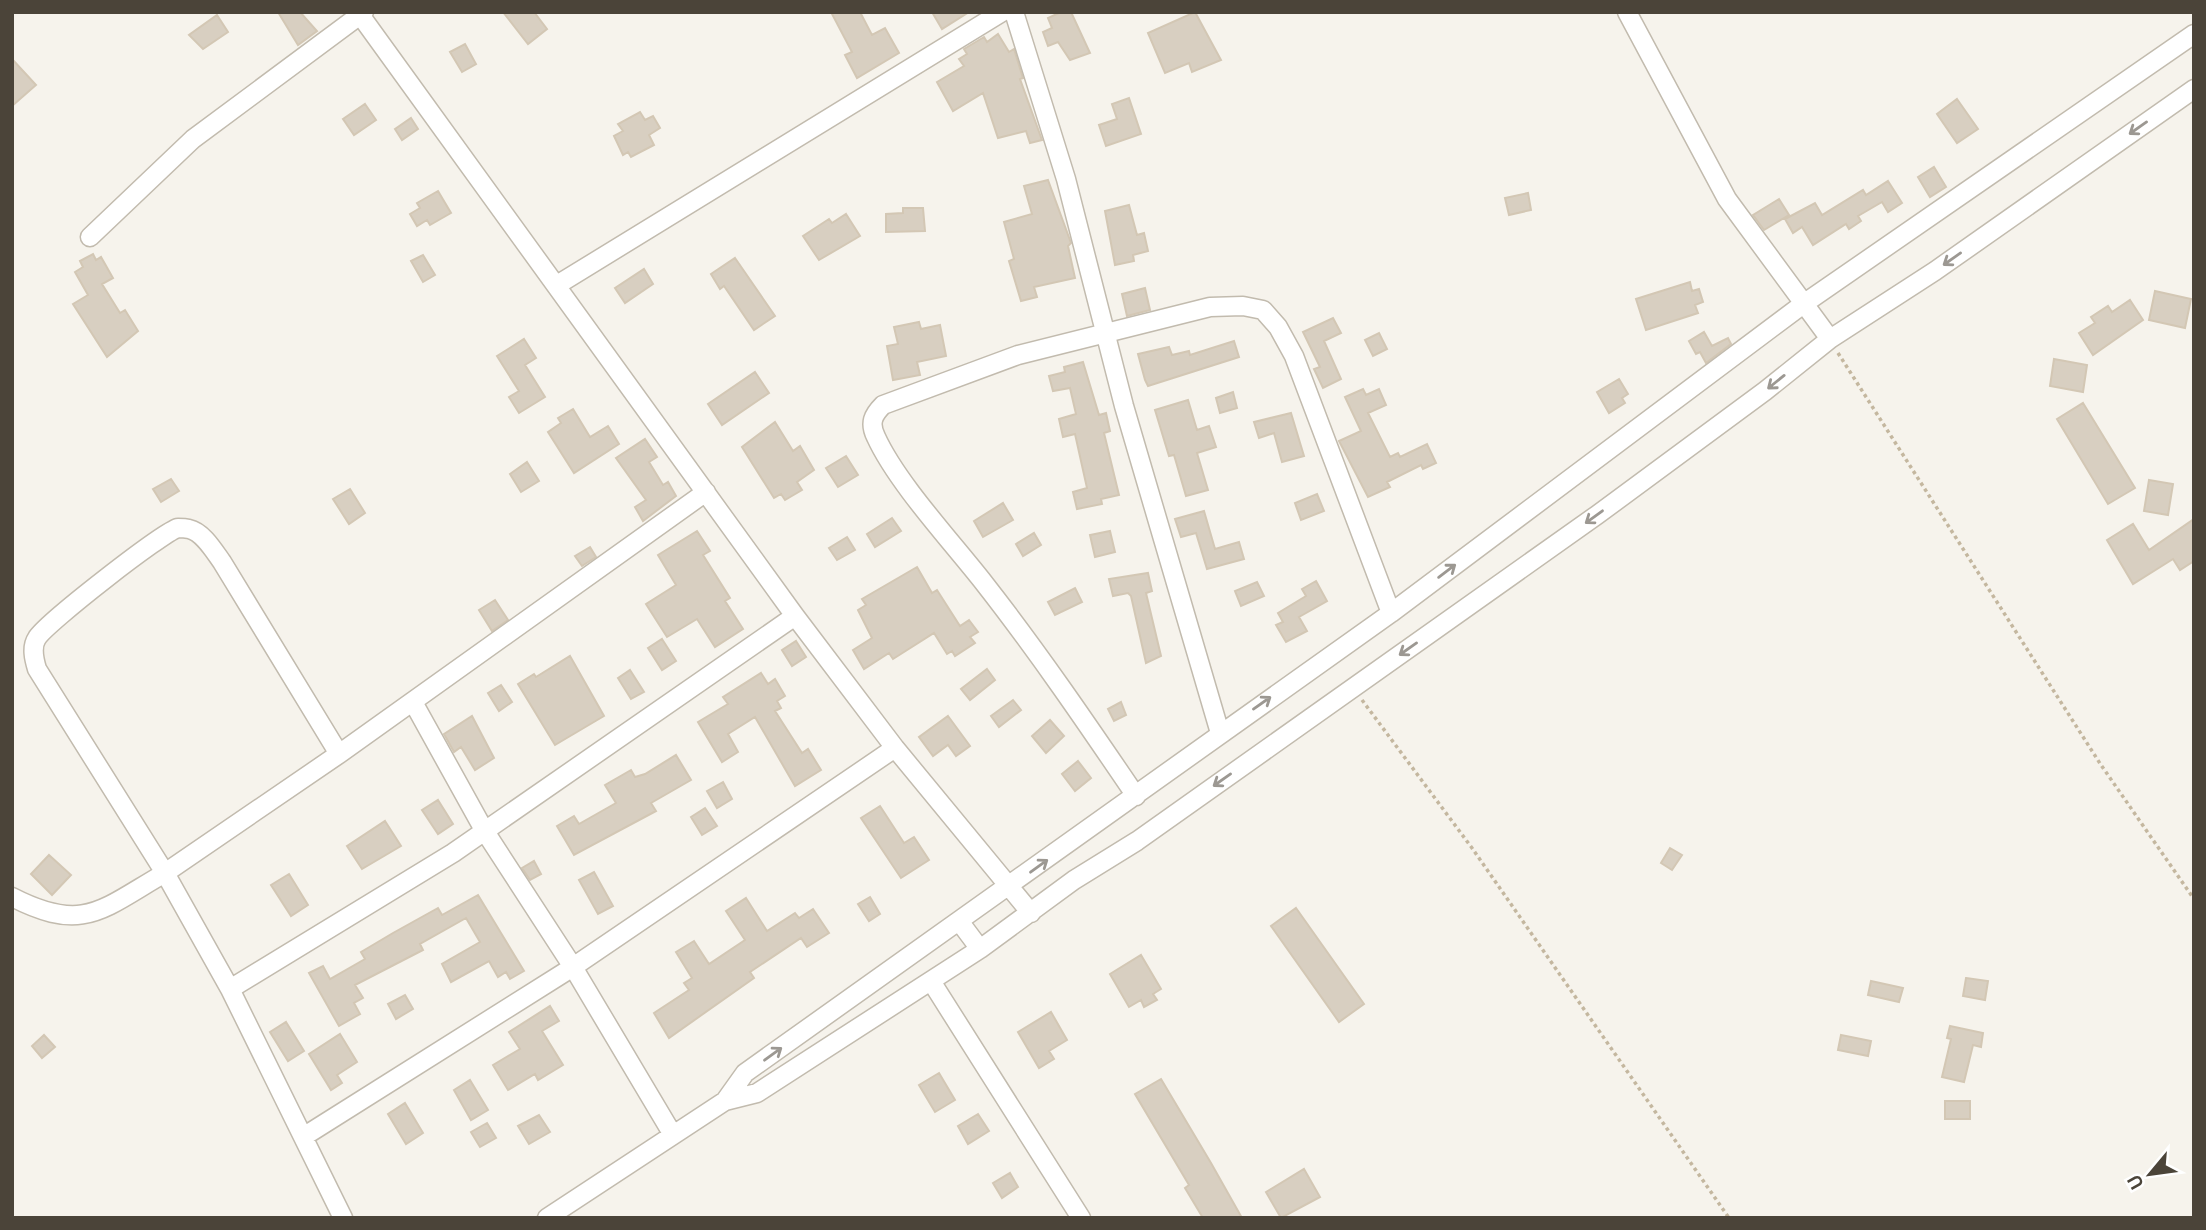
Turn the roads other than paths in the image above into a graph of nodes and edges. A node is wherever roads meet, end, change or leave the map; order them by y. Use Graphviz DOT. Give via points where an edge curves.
graph roads {
  1 [pos="1002,12"];
  2 [pos="1014,12"];
  3 [pos="1627,12"];
  4 [pos="361,13"];
  5 [pos="2194,34"];
  6 [pos="2194,89"];
  7 [pos="90,237"];
  8 [pos="557,285"];
  9 [pos="1802,305"];
  10 [pos="1105,331"];
  11 [pos="1829,339"];
  12 [pos="706,492"];
  13 [pos="1391,613"];
  14 [pos="795,616"];
  15 [pos="412,702"];
  16 [pos="1220,733"];
  17 [pos="895,748"];
  18 [pos="339,754"];
  19 [pos="1136,796"];
  20 [pos="484,830"];
  21 [pos="165,873"];
  22 [pos="1010,887"];
  23 [pos="12,897"];
  24 [pos="1031,913"];
  25 [pos="959,921"];
  26 [pos="980,949"];
  27 [pos="573,967"];
  28 [pos="931,981"];
  29 [pos="230,989"];
  30 [pos="725,1101"];
  31 [pos="673,1135"];
  32 [pos="303,1137"];
  33 [pos="343,1218"];
  34 [pos="547,1218"];
  35 [pos="1081,1218"];
  1 -- 8 [label="street"];
  2 -- 10 [label="street" via="1066,179"];
  3 -- 9 [label="street" via="1727,199"];
  4 -- 7 [label="street" via="193,139"];
  4 -- 8 [label="street"];
  5 -- 9 [label="street"];
  6 -- 11 [label="street, one-way" via="1935,271"];
  8 -- 12 [label="street"];
  9 -- 11 [label="street"];
  13 -- 9 [label="street, one-way"];
  10 -- 13 [label="street" via="1210,307 1263,310 1294,356"];
  10 -- 16 [label="street"];
  10 -- 19 [label="street" via="1018,355 883,405 871,425 899,473 1034,646"];
  11 -- 24 [label="street, one-way" via="1597,515"];
  12 -- 14 [label="street"];
  12 -- 15 [label="street"];
  16 -- 13 [label="street, one-way"];
  14 -- 17 [label="street"];
  14 -- 20 [label="street"];
  15 -- 18 [label="street"];
  15 -- 20 [label="street"];
  16 -- 19 [label="street"];
  17 -- 22 [label="street"];
  17 -- 27 [label="street"];
  18 -- 21 [label="street"];
  18 -- 21 [label="street" via="205,540 192,529 177,528 156,542 55,619 36,639 32,654 37,669"];
  22 -- 19 [label="street, one-way"];
  20 -- 27 [label="street"];
  20 -- 29 [label="street"];
  21 -- 23 [label="street" via="94,914 76,918 40,912"];
  21 -- 29 [label="street"];
  22 -- 24 [label="street"];
  22 -- 25 [label="street"];
  24 -- 26 [label="street"];
  25 -- 26 [label="street"];
  30 -- 25 [label="street, one-way" via="745,1073"];
  26 -- 28 [label="street"];
  27 -- 31 [label="street"];
  27 -- 32 [label="street"];
  28 -- 30 [label="street" via="757,1093"];
  28 -- 35 [label="street"];
  29 -- 32 [label="street"];
  30 -- 31 [label="street"];
  31 -- 34 [label="street"];
  32 -- 33 [label="street"];
}
